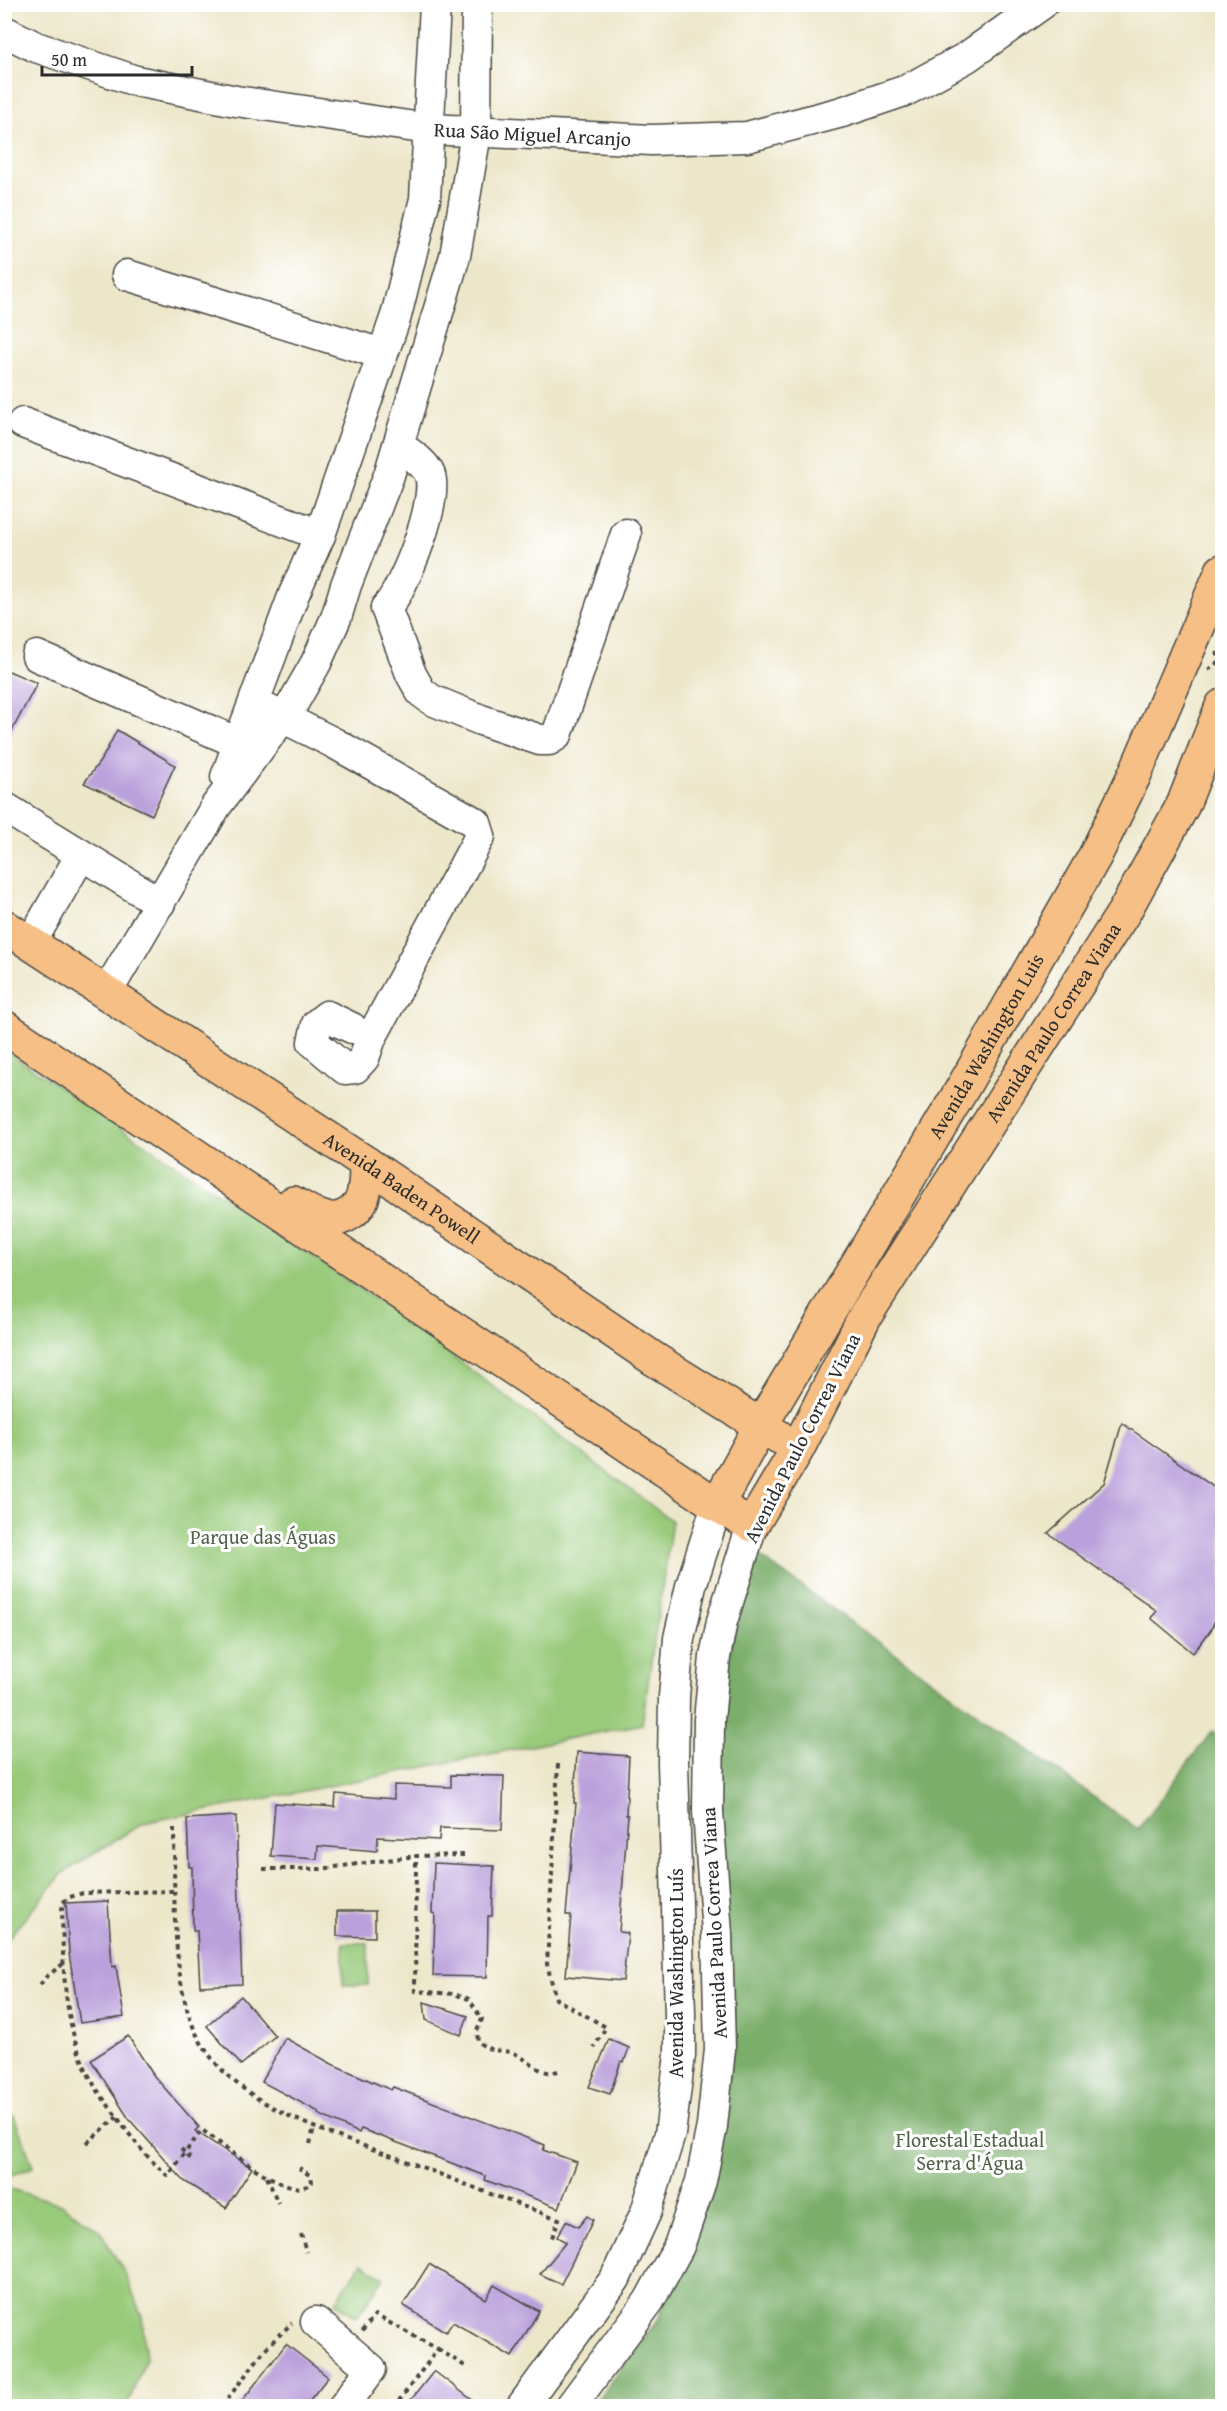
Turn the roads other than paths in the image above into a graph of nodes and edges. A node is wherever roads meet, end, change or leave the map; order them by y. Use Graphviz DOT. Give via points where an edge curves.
graph roads {
  1 [pos="435,4"];
  2 [pos="477,4"];
  3 [pos="1042,4"];
  4 [pos="4,31"];
  5 [pos="429,129"];
  6 [pos="476,133"];
  7 [pos="127,275"];
  8 [pos="382,354"];
  9 [pos="22,423"];
  10 [pos="398,445"];
  11 [pos="626,534"];
  12 [pos="320,535"];
  13 [pos="1222,571"];
  14 [pos="346,585"];
  15 [pos="294,594"];
  16 [pos="386,608"];
  17 [pos="37,656"];
  18 [pos="254,703"];
  19 [pos="1222,706"];
  20 [pos="282,718"];
  21 [pos="248,747"];
  22 [pos="4,807"];
  23 [pos="81,855"];
  24 [pos="160,903"];
  25 [pos="17,935"];
  26 [pos="107,992"];
  27 [pos="4,1028"];
  28 [pos="352,1028"];
  29 [pos="175,1140"];
  30 [pos="366,1163"];
  31 [pos="761,1425"];
  32 [pos="797,1450"];
  33 [pos="717,1505"];
  34 [pos="752,1525"];
  35 [pos="316,2322"];
  36 [pos="344,2406"];
  37 [pos="522,2406"];
  38 [pos="572,2406"];
  1 -- 5 [label="street"];
  2 -- 6 [label="street"];
  3 -- 6 [label="street, Rua São Miguel Arcanjo" via="967,57 907,90 747,137 651,140"];
  4 -- 5 [label="street, Rua São Miguel Arcanjo" via="36,47 136,81 236,101"];
  5 -- 6 [label="street, Rua São Miguel Arcanjo"];
  5 -- 8 [label="street" via="425,199 396,316"];
  6 -- 10 [label="street" via="455,256"];
  7 -- 8 [label="street"];
  8 -- 12 [label="street"];
  9 -- 12 [label="street"];
  10 -- 14 [label="street"];
  10 -- 16 [label="street" via="423,464 430,474 432,493 404,579"];
  11 -- 16 [label="street" via="557,735 549,740 481,720 421,692"];
  12 -- 15 [label="street"];
  13 -- 31 [label="main road, Avenida Washington Luis" via="1134,776 1095,856 962,1089"];
  14 -- 15 [label="street" via="311,650 301,656 290,649 286,633"];
  14 -- 16 [label="street" via="372,607"];
  14 -- 20 [label="street" via="316,663"];
  15 -- 18 [label="street"];
  17 -- 21 [label="street"];
  18 -- 20 [label="street"];
  18 -- 21 [label="street"];
  19 -- 32 [label="main road, Avenida Paulo Correa Viana" via="1183,805 1124,912 865,1316"];
  20 -- 21 [label="street"];
  20 -- 28 [label="street" via="464,815 476,823 480,836 371,1038 364,1058 356,1068 345,1069 313,1042 316,1024 327,1016"];
  21 -- 24 [label="street"];
  22 -- 23 [label="street"];
  23 -- 24 [label="street"];
  23 -- 25 [label="street"];
  24 -- 26 [label="street"];
  25 -- 26 [label="main road, Avenida Baden Powell"];
  26 -- 30 [label="main road, Avenida Baden Powell"];
  27 -- 29 [label="main road"];
  29 -- 30 [label="main road" via="232,1164 316,1216 330,1220 343,1218 359,1204 364,1193"];
  29 -- 33 [label="main road"];
  30 -- 31 [label="main road, Avenida Baden Powell" via="654,1359"];
  31 -- 32 [label="main road, Avenida Baden Powell"];
  31 -- 33 [label="main road, Avenida Washington Luis"];
  32 -- 34 [label="main road, Avenida Paulo Correa Viana"];
  33 -- 34 [label="main road"];
  33 -- 37 [label="street, Avenida Washington Luís" via="688,1596 679,1638 674,1697 680,2014 677,2087 670,2134 646,2212 615,2278"];
  34 -- 38 [label="street, Avenida Paulo Correa Viana" via="722,1621 709,1720 708,1812 720,2049 712,2126 679,2246 649,2301"];
  35 -- 36 [label="street" via="371,2369"];
}
